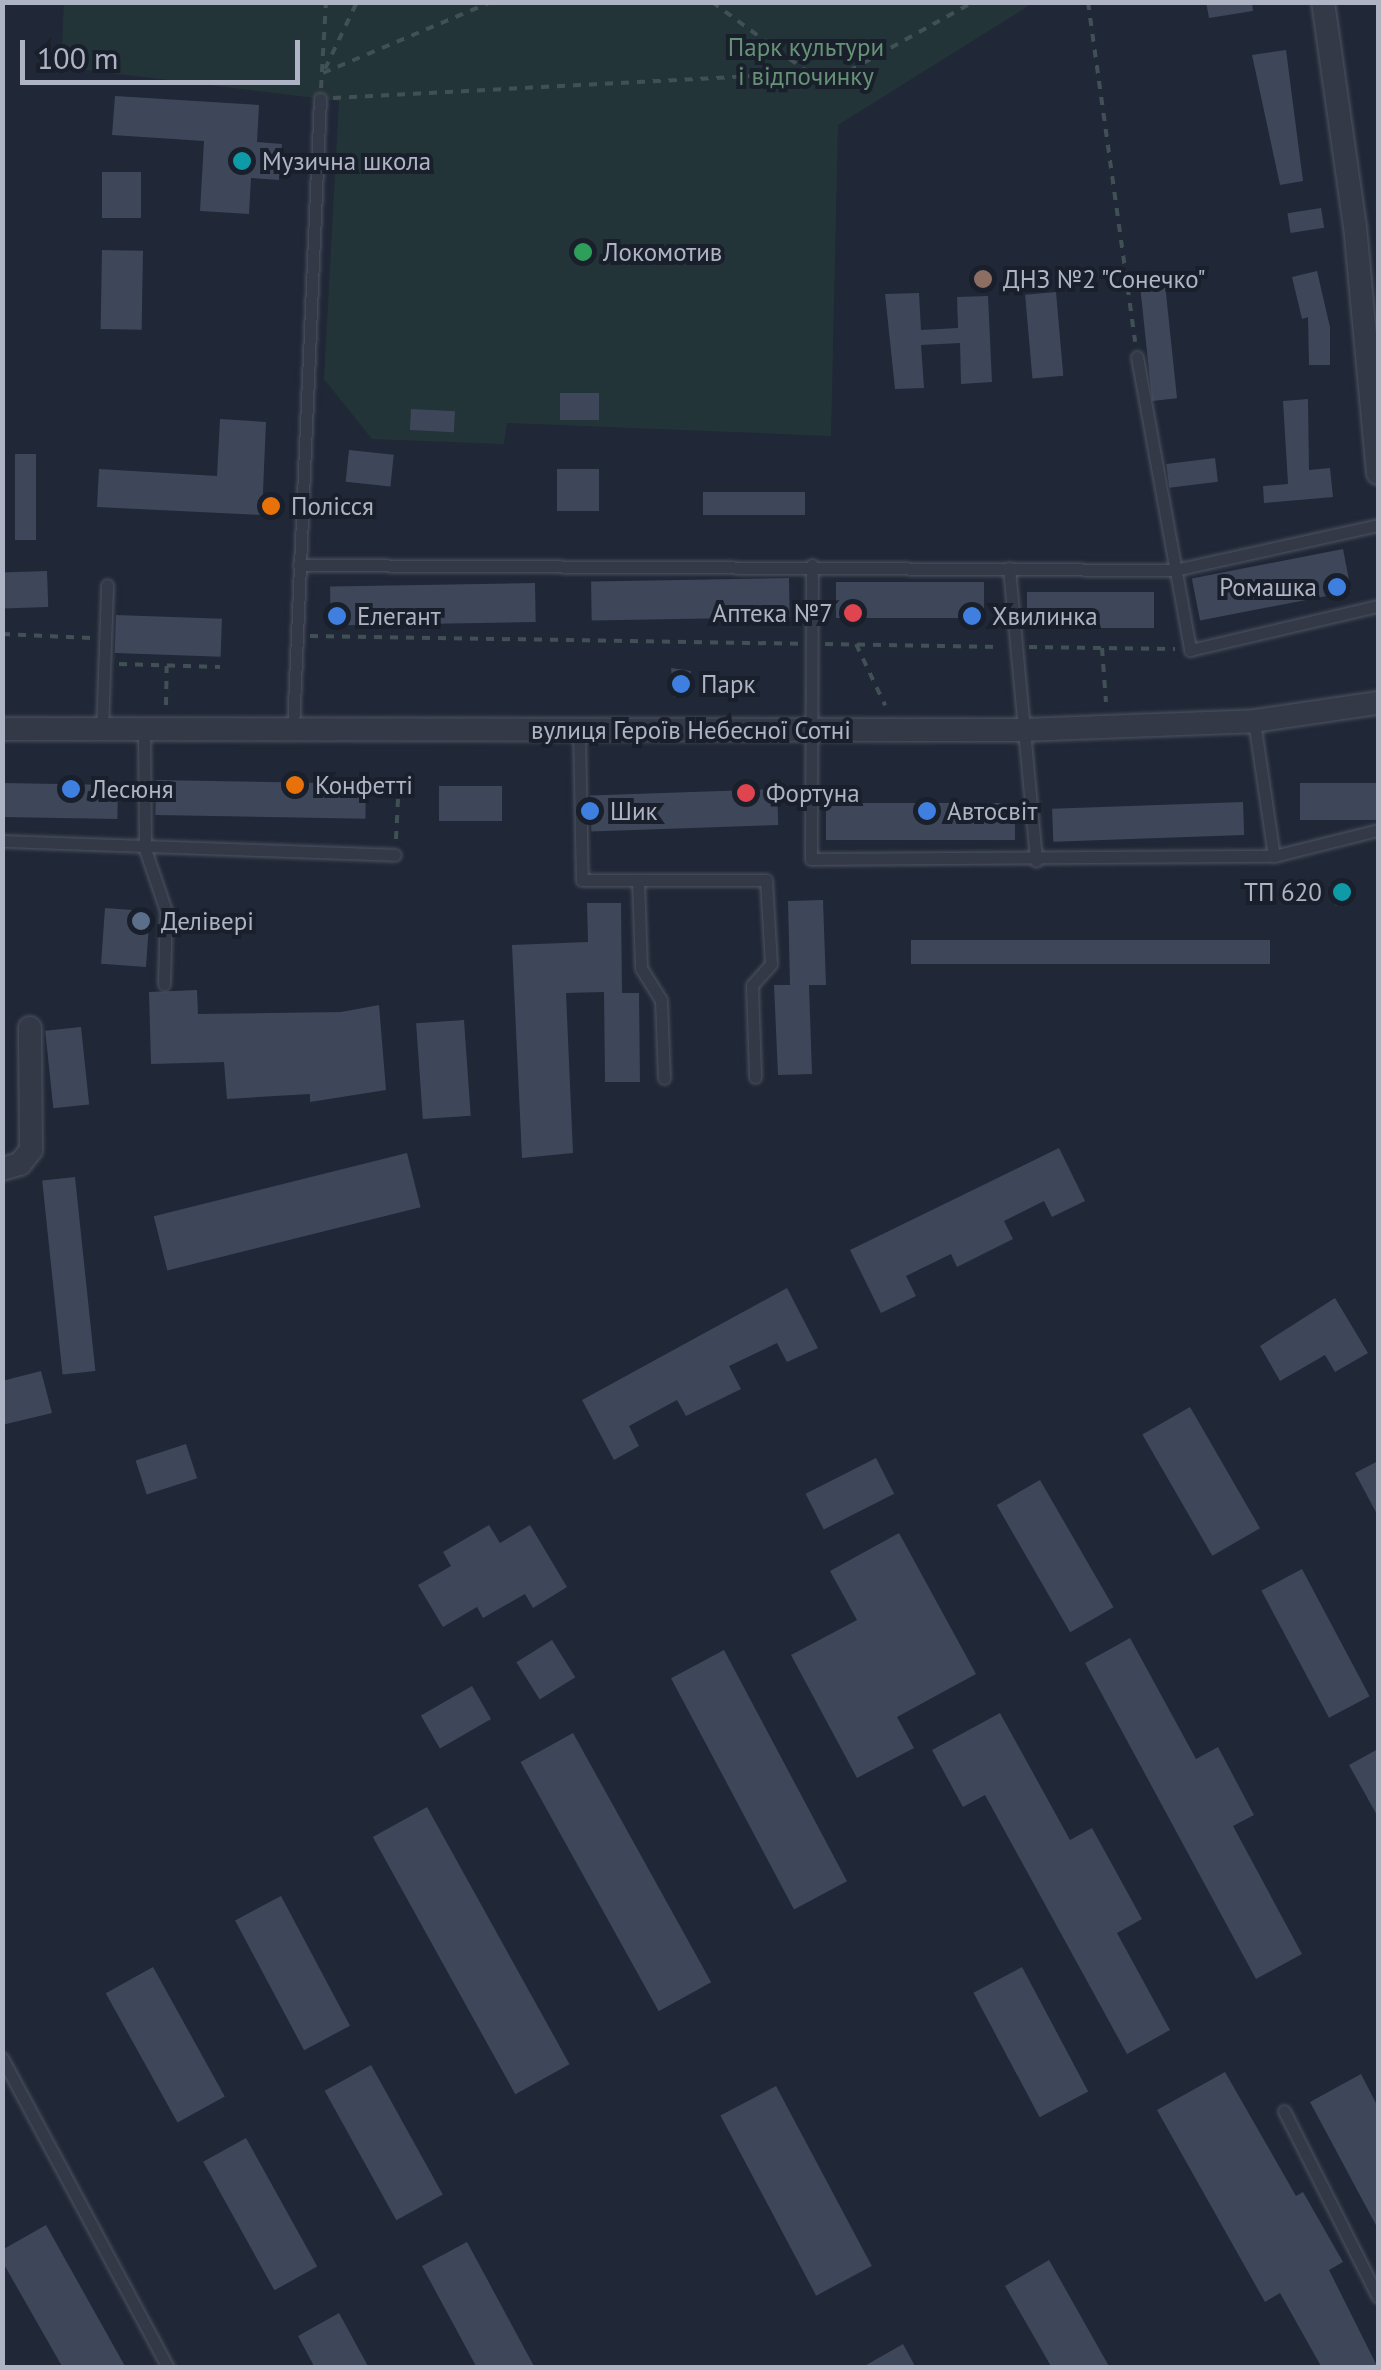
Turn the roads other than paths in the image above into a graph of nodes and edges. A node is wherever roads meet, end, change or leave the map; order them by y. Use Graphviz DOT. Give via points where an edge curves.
graph roads {
  1 [pos="1324,2"];
  2 [pos="320,99"];
  3 [pos="1367,222"];
  4 [pos="1137,357"];
  5 [pos="1378,473"];
  6 [pos="1378,525"];
  7 [pos="300,565"];
  8 [pos="812,566"];
  9 [pos="1008,568"];
  10 [pos="1176,570"];
  11 [pos="107,585"];
  12 [pos="1378,606"];
  13 [pos="1378,703"];
  14 [pos="1254,721"];
  15 [pos="2,730"];
  16 [pos="579,730"];
  17 [pos="1024,730"];
  18 [pos="102,731"];
  19 [pos="293,731"];
  20 [pos="809,731"];
  21 [pos="144,732"];
  22 [pos="1378,830"];
  23 [pos="2,841"];
  24 [pos="144,849"];
  25 [pos="395,854"];
  26 [pos="1274,856"];
  27 [pos="1036,861"];
  28 [pos="638,880"];
  29 [pos="164,984"];
  30 [pos="30,1028"];
  31 [pos="664,1078"];
  32 [pos="756,1078"];
  33 [pos="2,1168"];
  34 [pos="2,2058"];
  35 [pos="1284,2111"];
  36 [pos="1378,2298"];
  37 [pos="168,2368"];
  1 -- 3 [label="street"];
  2 -- 7 [label="lane"];
  3 -- 5 [label="street"];
  4 -- 10 [label="lane"];
  6 -- 10 [label="lane"];
  7 -- 8 [label="lane"];
  7 -- 19 [label="lane"];
  8 -- 9 [label="lane"];
  8 -- 20 [label="lane"];
  9 -- 10 [label="lane"];
  9 -- 17 [label="lane"];
  10 -- 12 [label="lane" via="1190,650"];
  11 -- 18 [label="lane"];
  13 -- 14 [label="street, вулиця Героїв Небесної Сотні"];
  14 -- 17 [label="street, вулиця Героїв Небесної Сотні"];
  14 -- 26 [label="lane"];
  15 -- 18 [label="street, вулиця Героїв Небесної Сотні"];
  16 -- 19 [label="street, вулиця Героїв Небесної Сотні"];
  16 -- 20 [label="street, вулиця Героїв Небесної Сотні"];
  16 -- 28 [label="lane" via="582,880"];
  17 -- 20 [label="street, вулиця Героїв Небесної Сотні"];
  17 -- 27 [label="lane"];
  18 -- 21 [label="street, вулиця Героїв Небесної Сотні"];
  19 -- 21 [label="street, вулиця Героїв Небесної Сотні"];
  20 -- 27 [label="lane" via="811,859"];
  21 -- 24 [label="lane"];
  22 -- 26 [label="lane"];
  23 -- 24 [label="lane"];
  24 -- 25 [label="lane"];
  24 -- 29 [label="lane" via="166,911"];
  26 -- 27 [label="lane"];
  28 -- 31 [label="lane" via="641,968 661,1000"];
  28 -- 32 [label="lane" via="766,880 771,964 752,986"];
  30 -- 33 [label="street" via="31,1150 20,1164"];
  34 -- 37 [label="lane"];
  35 -- 36 [label="lane"];
}
